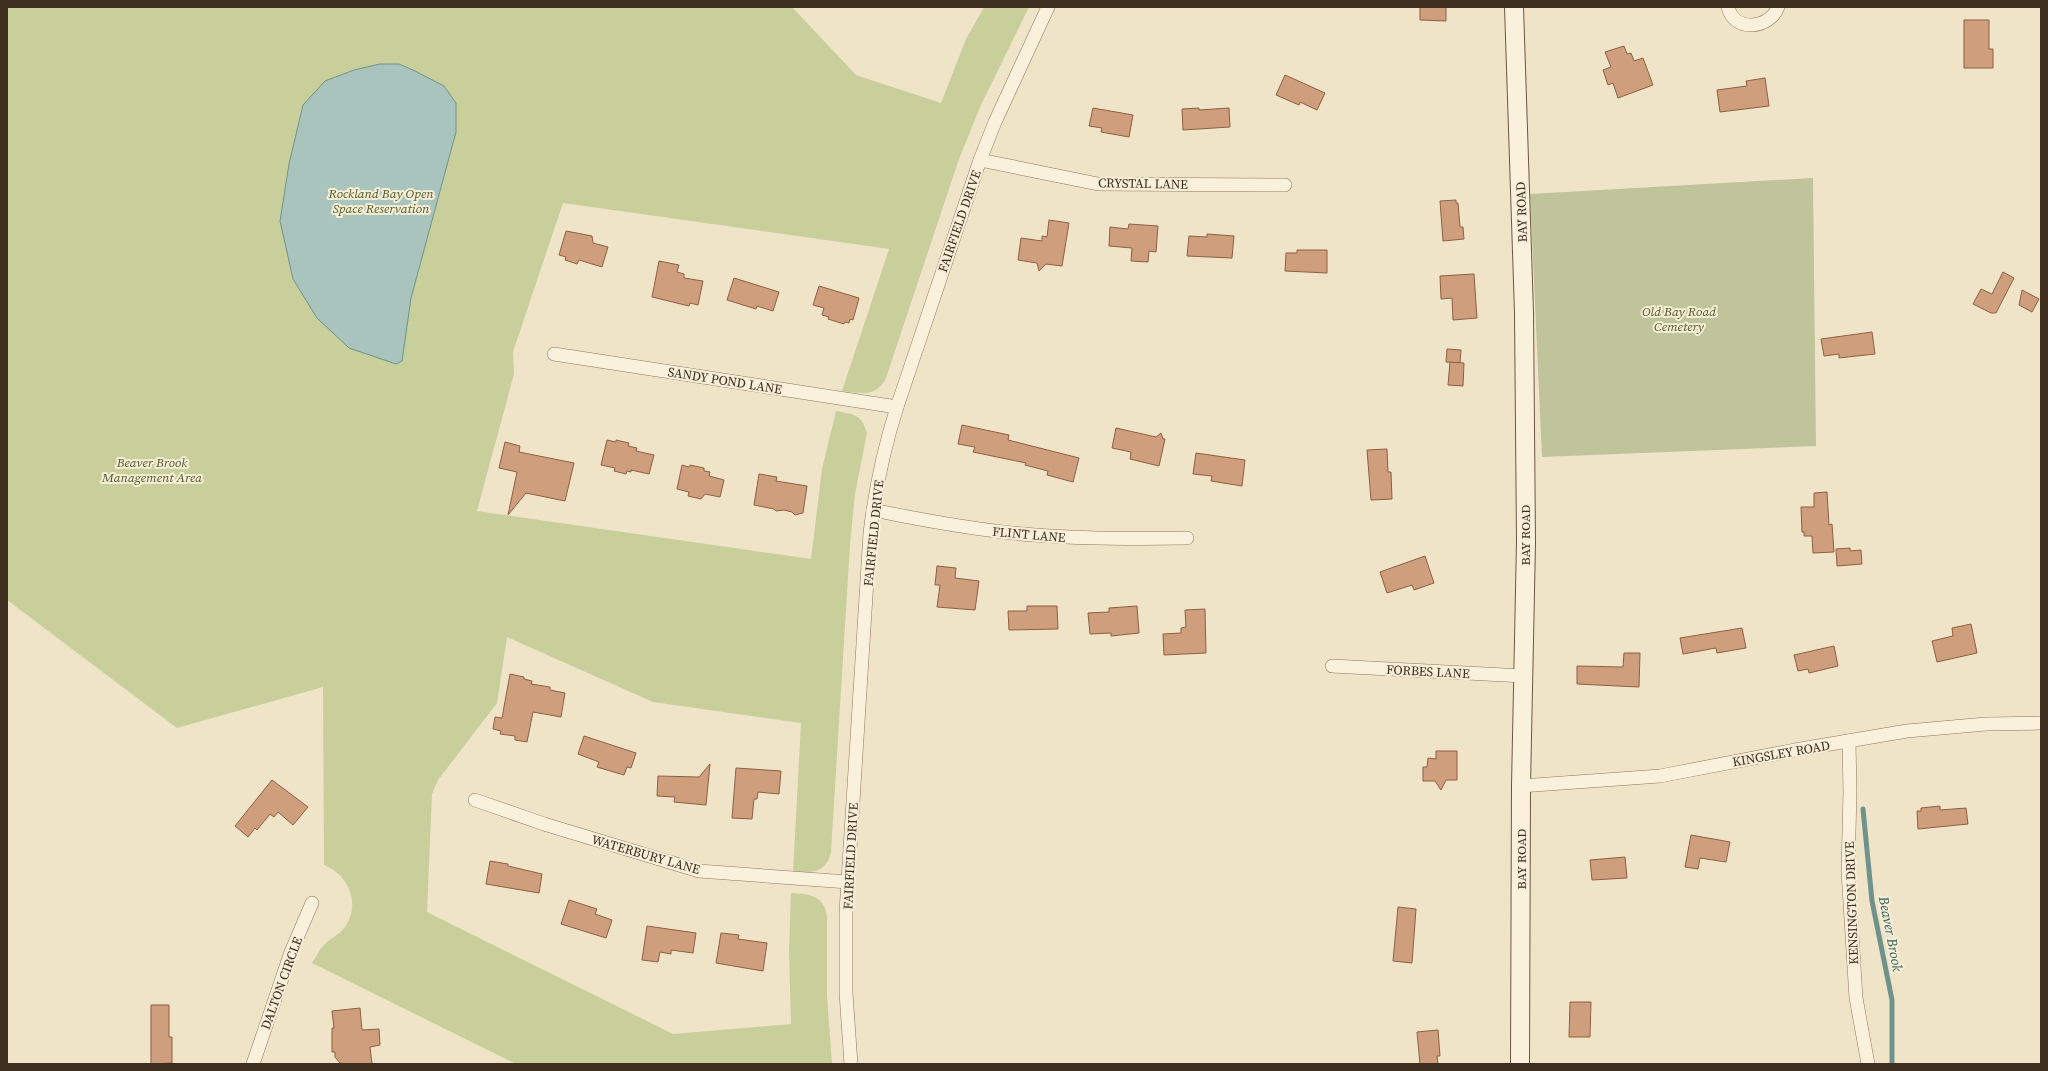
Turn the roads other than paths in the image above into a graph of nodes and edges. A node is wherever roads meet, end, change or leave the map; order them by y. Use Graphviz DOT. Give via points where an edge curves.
graph roads {
  1 [pos="1048,7"];
  2 [pos="1514,7"];
  3 [pos="1728,7"];
  4 [pos="1778,7"];
  5 [pos="980,160"];
  6 [pos="1285,185"];
  7 [pos="554,354"];
  8 [pos="897,407"];
  9 [pos="873,510"];
  10 [pos="1187,538"];
  11 [pos="1332,666"];
  12 [pos="1524,676"];
  13 [pos="2041,723"];
  14 [pos="1849,741"];
  15 [pos="1521,786"];
  16 [pos="474,800"];
  17 [pos="848,882"];
  18 [pos="312,903"];
  19 [pos="253,1064"];
  20 [pos="851,1064"];
  21 [pos="1520,1064"];
  22 [pos="1868,1064"];
  1 -- 5 [label="street, FAIRFIELD DRIVE"];
  2 -- 12 [label="main road, BAY ROAD" via="1524,313"];
  3 -- 4 [label="street" via="1736,21 1747,25 1760,24 1772,18"];
  5 -- 6 [label="street, CRYSTAL LANE" via="1098,184"];
  5 -- 8 [label="street, FAIRFIELD DRIVE"];
  7 -- 8 [label="street, SANDY POND LANE"];
  8 -- 9 [label="street, FAIRFIELD DRIVE" via="887,437"];
  9 -- 10 [label="street, FLINT LANE" via="951,526 1034,535 1096,539"];
  9 -- 17 [label="street, FAIRFIELD DRIVE"];
  11 -- 12 [label="street, FORBES LANE"];
  12 -- 15 [label="main road, BAY ROAD"];
  13 -- 14 [label="street, KINGSLEY ROAD" via="1986,724 1907,731"];
  14 -- 15 [label="street, KINGSLEY ROAD" via="1660,776"];
  14 -- 22 [label="street, KENSINGTON DRIVE" via="1848,871 1856,998"];
  15 -- 21 [label="main road, BAY ROAD"];
  16 -- 17 [label="street, WATERBURY LANE" via="699,871"];
  17 -- 20 [label="street, FAIRFIELD DRIVE" via="846,994"];
  18 -- 19 [label="street, DALTON CIRCLE"];
}
